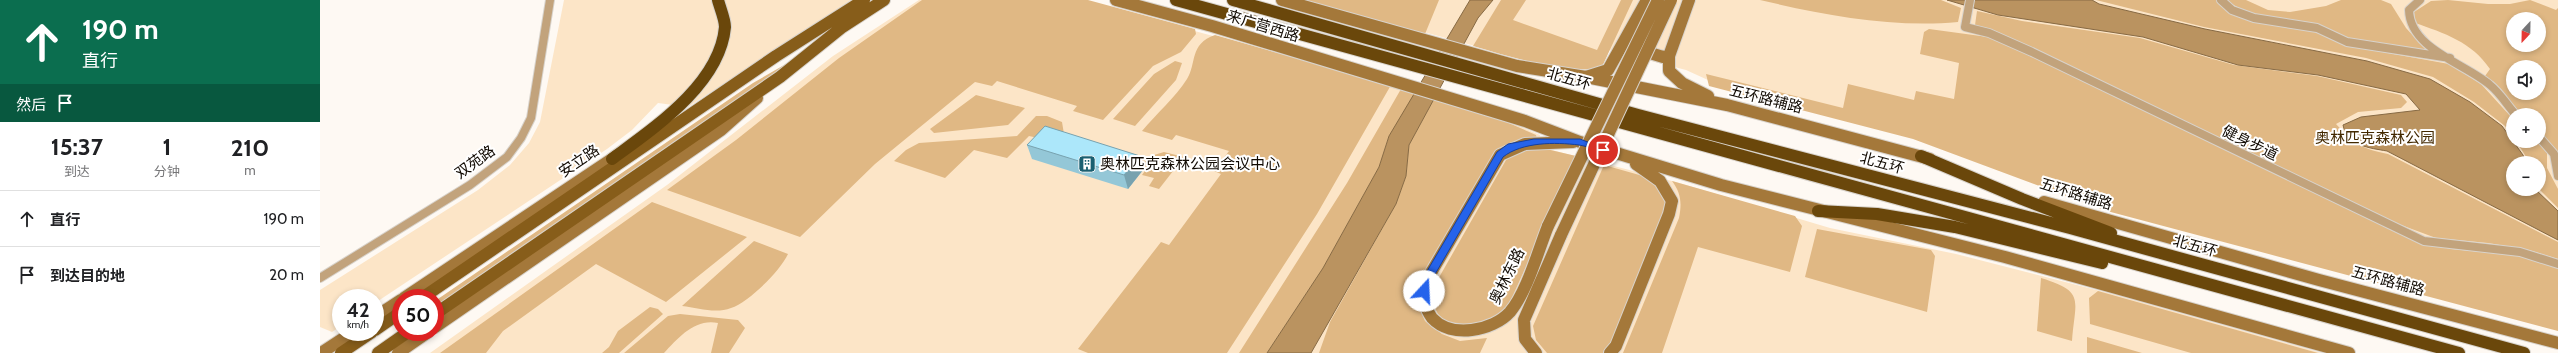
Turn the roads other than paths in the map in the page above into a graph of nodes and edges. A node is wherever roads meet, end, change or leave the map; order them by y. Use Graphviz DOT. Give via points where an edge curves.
graph roads {
  1 [pos="550,0"];
  2 [pos="718,0"];
  3 [pos="864,0"];
  4 [pos="884,0"];
  5 [pos="1116,0"];
  6 [pos="1176,0"];
  7 [pos="1233,0"];
  8 [pos="1238,0"];
  9 [pos="1282,0"];
  10 [pos="1647,0"];
  11 [pos="1658,0"];
  12 [pos="1671,0"];
  13 [pos="1689,0"];
  14 [pos="1970,0"];
  15 [pos="2220,0"];
  16 [pos="2420,0"];
  17 [pos="1251,5"];
  18 [pos="1626,39"];
  19 [pos="776,56"];
  20 [pos="1669,56"];
  21 [pos="2450,58"];
  22 [pos="780,77"];
  23 [pos="1586,77"];
  24 [pos="1727,105"];
  25 [pos="2510,108"];
  26 [pos="1580,142"];
  27 [pos="2546,145"];
  28 [pos="1921,156"];
  29 [pos="1626,157"];
  30 [pos="612,159"];
  31 [pos="2558,176"];
  32 [pos="1818,211"];
  33 [pos="2170,256"];
  34 [pos="2558,264"];
  35 [pos="320,278"];
  36 [pos="417,289"];
  37 [pos="435,289"];
  38 [pos="2252,296"];
  39 [pos="444,308"];
  40 [pos="444,321"];
  41 [pos="339,341"];
  42 [pos="359,341"];
  43 [pos="395,341"];
  44 [pos="415,341"];
  45 [pos="2558,343"];
  46 [pos="321,353"];
  47 [pos="341,353"];
  48 [pos="378,353"];
  49 [pos="398,353"];
  50 [pos="1536,353"];
  51 [pos="1610,353"];
  52 [pos="2349,353"];
  53 [pos="2459,353"];
  54 [pos="2524,353"];
  1 -- 35 [label="street, 双苑路" via="531,118 507,157 470,184"];
  2 -- 30 [label="highway" via="725,25 721,47 710,69 669,117"];
  3 -- 19 [label="main road, 安立路"];
  4 -- 22 [label="main road" via="841,28"];
  5 -- 26 [label="street, 来广营西路" via="1212,26 1454,99 1525,121"];
  6 -- 38 [label="highway, 北五环"];
  7 -- 17 [label="highway, 北五环"];
  8 -- 17 [label="highway"];
  9 -- 23 [label="street, 五环路辅路" via="1517,66"];
  10 -- 18 [label="street"];
  11 -- 26 [label="street, 奥林东路, bridge" via="1548,226 1510,312 1491,326 1471,332 1456,331 1439,324 1423,299 1425,283 1500,155 1511,146 1534,142"];
  12 -- 50 [label="street, bridge" via="1524,320 1525,339"];
  13 -- 20 [label="street"];
  14 -- 34 [label="street, 健身步道" via="1965,27 1989,33 2032,52 2424,241 2520,252"];
  15 -- 21 [label="street" via="2232,10 2254,18 2317,28 2347,42"];
  16 -- 21 [label="street" via="2409,10 2409,24 2425,42"];
  17 -- 33 [label="highway, 北五环" via="1638,115"];
  18 -- 20 [label="street" via="1633,47"];
  18 -- 23 [label="street" via="1608,70"];
  19 -- 30 [label="street, 安立路" via="727,84"];
  19 -- 37 [label="main road, 安立路"];
  20 -- 24 [label="street" via="1669,71 1682,83"];
  21 -- 25 [label="street" via="2487,82"];
  22 -- 39 [label="main road"];
  22 -- 40 [label="street" via="721,130"];
  23 -- 24 [label="street, 五环路辅路"];
  24 -- 28 [label="street, 五环路辅路"];
  26 -- 29 [label="street, 来广营西路"];
  27 -- 31 [label="street" via="2554,154"];
  28 -- 33 [label="highway" via="2022,199"];
  28 -- 45 [label="street, 五环路辅路" via="2056,206"];
  29 -- 32 [label="street"];
  29 -- 51 [label="street" via="1660,181 1672,201 1616,346"];
  30 -- 36 [label="street, 安立路"];
  32 -- 38 [label="highway" via="1876,214 1955,227"];
  32 -- 52 [label="street" via="2005,257"];
  33 -- 54 [label="highway, 北五环"];
  38 -- 53 [label="highway, 北五环"];
  41 -- 46 [label="street"];
  42 -- 47 [label="main road"];
  43 -- 48 [label="main road"];
  44 -- 49 [label="street"];
}
